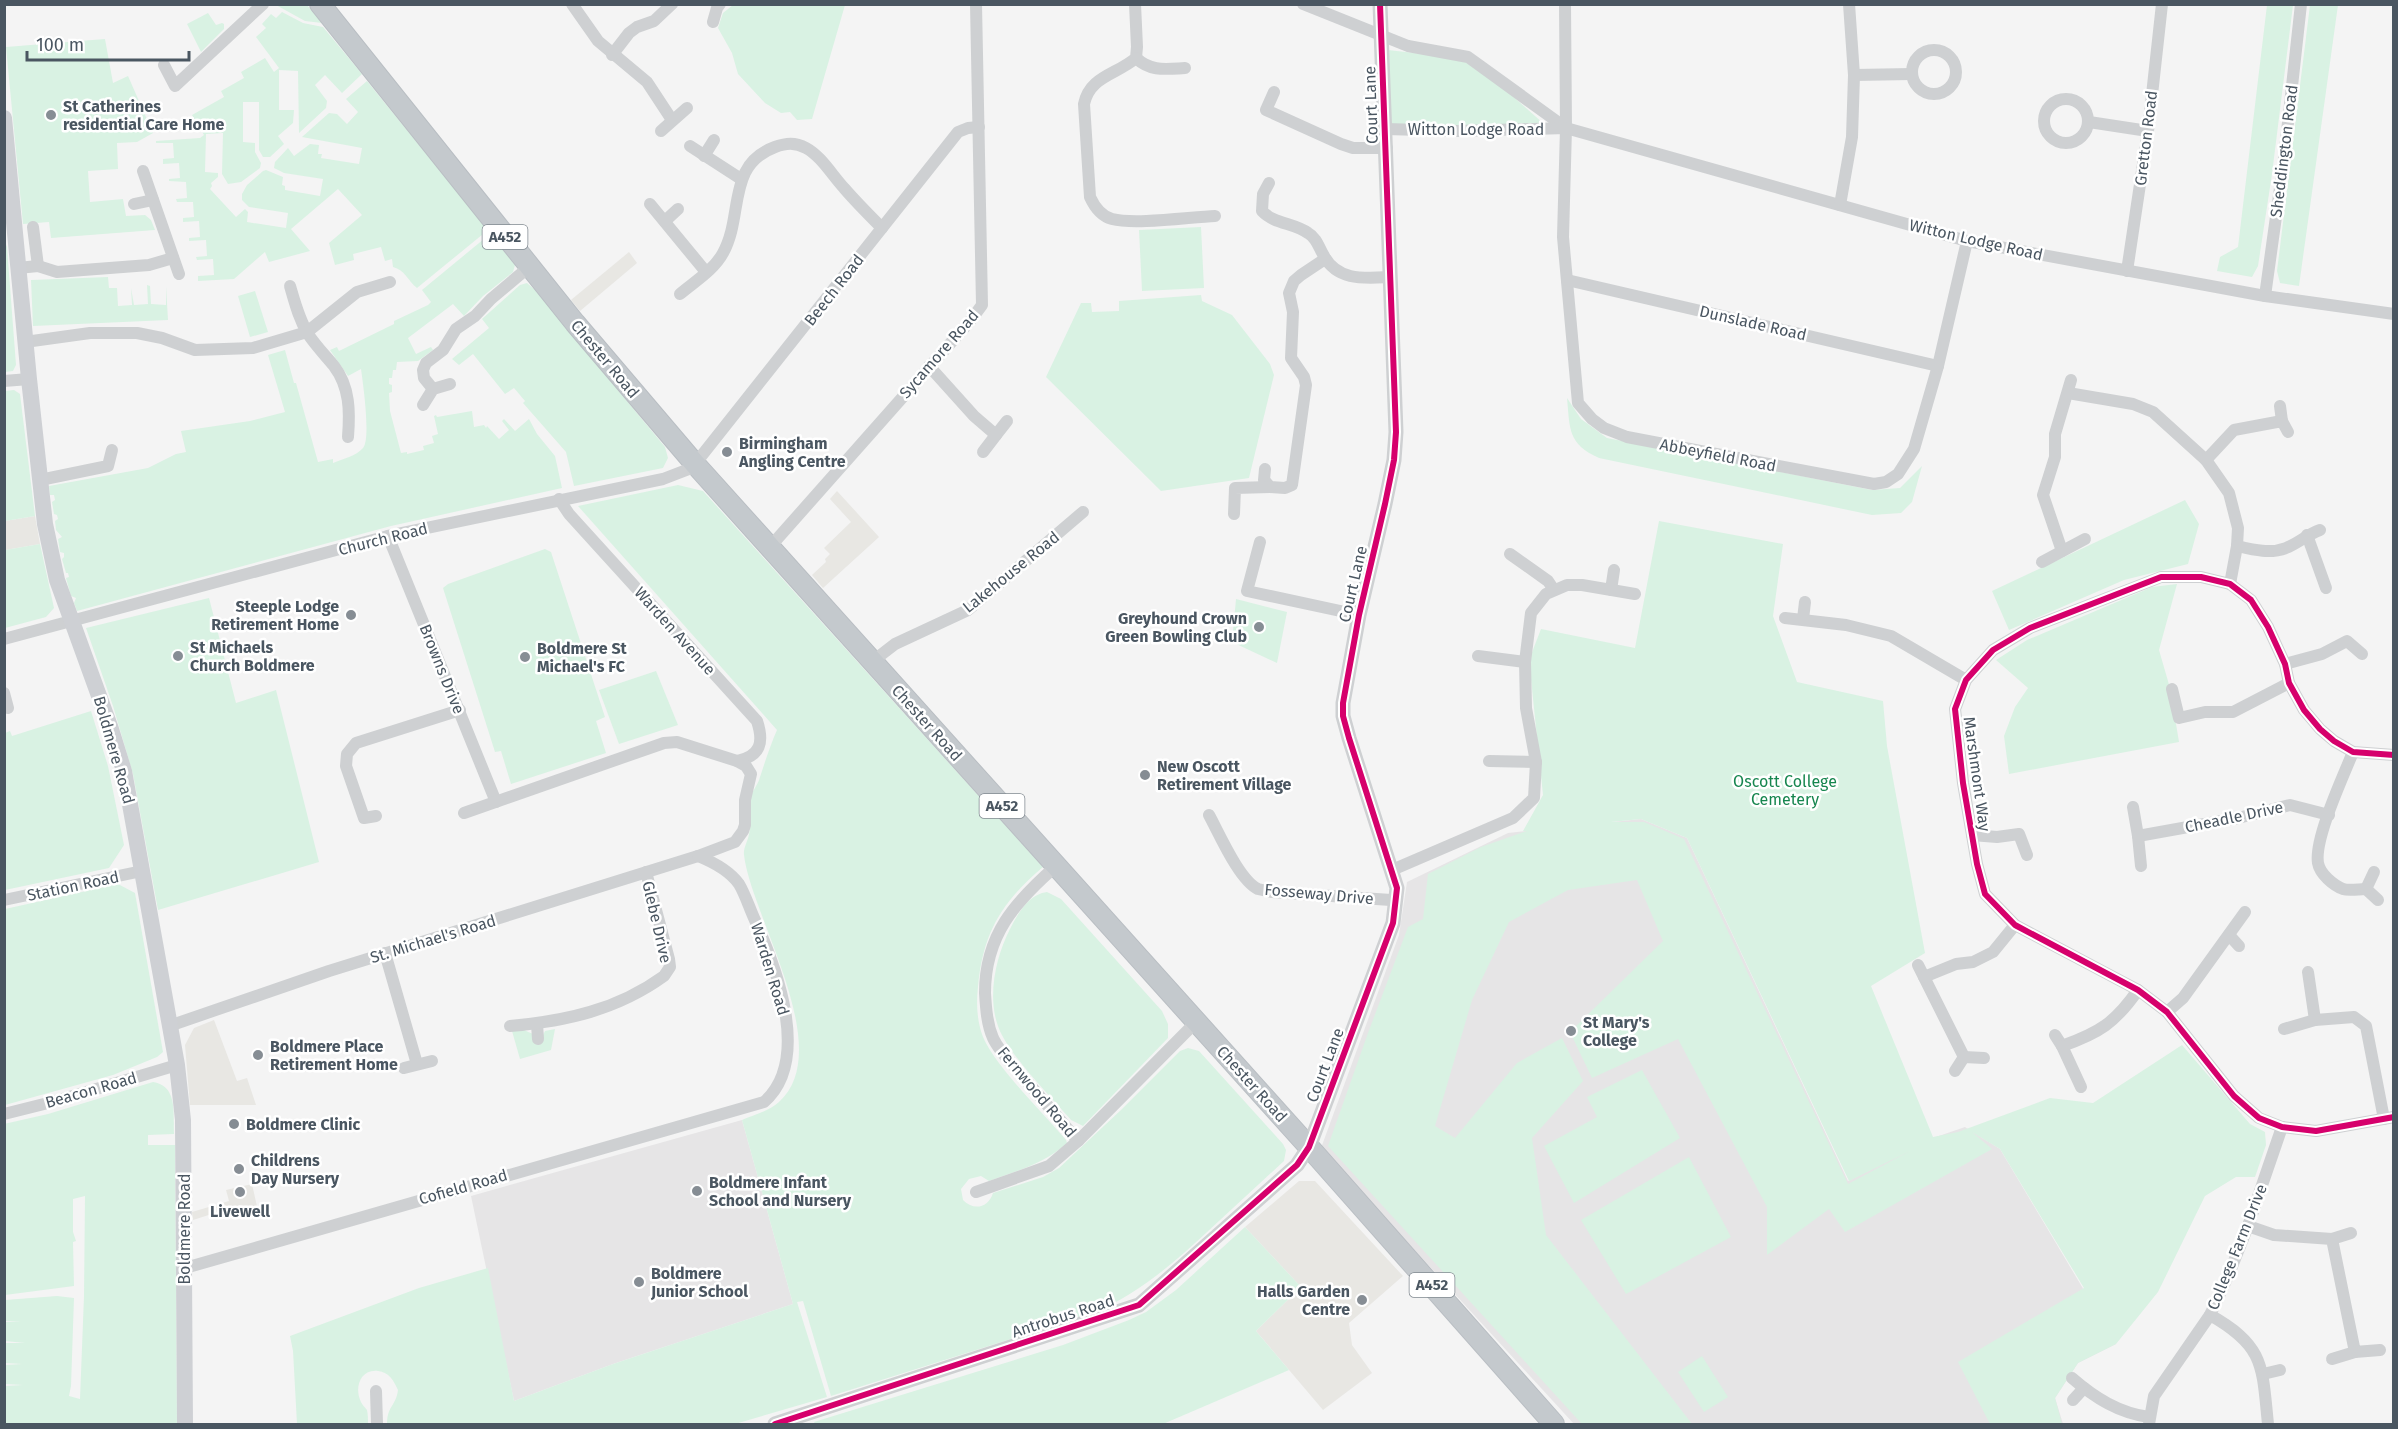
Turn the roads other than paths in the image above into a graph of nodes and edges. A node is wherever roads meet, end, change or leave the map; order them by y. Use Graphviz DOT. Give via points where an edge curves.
graph roads {
  1 [pos="263,4"];
  2 [pos="320,4"];
  3 [pos="572,4"];
  4 [pos="672,4"];
  5 [pos="976,4"];
  6 [pos="1135,4"];
  7 [pos="1303,4"];
  8 [pos="1380,4"];
  9 [pos="1565,4"];
  10 [pos="1849,4"];
  11 [pos="2162,4"];
  12 [pos="2301,4"];
  13 [pos="716,6"];
  14 [pos="713,22"];
  15 [pos="1382,38"];
  16 [pos="612,55"];
  17 [pos="1136,58"];
  18 [pos="164,64"];
  19 [pos="1185,68"];
  20 [pos="1912,74"];
  21 [pos="1854,75"];
  22 [pos="1274,92"];
  23 [pos="687,108"];
  24 [pos="4,118"];
  25 [pos="672,120"];
  26 [pos="2089,122"];
  27 [pos="979,127"];
  28 [pos="1566,128"];
  29 [pos="1386,129"];
  30 [pos="662,131"];
  31 [pos="2148,131"];
  32 [pos="714,140"];
  33 [pos="690,146"];
  34 [pos="1387,148"];
  35 [pos="704,156"];
  36 [pos="143,171"];
  37 [pos="741,179"];
  38 [pos="1269,183"];
  39 [pos="153,200"];
  40 [pos="134,204"];
  41 [pos="650,204"];
  42 [pos="1840,205"];
  43 [pos="678,209"];
  44 [pos="1215,216"];
  45 [pos="9,220"];
  46 [pos="665,221"];
  47 [pos="33,227"];
  48 [pos="882,228"];
  49 [pos="1967,241"];
  50 [pos="173,258"];
  51 [pos="1325,259"];
  52 [pos="38,266"];
  53 [pos="529,267"];
  54 [pos="18,268"];
  55 [pos="2127,271"];
  56 [pos="706,272"];
  57 [pos="179,274"];
  58 [pos="1391,278"];
  59 [pos="1567,280"];
  60 [pos="390,282"];
  61 [pos="290,286"];
  62 [pos="680,294"];
  63 [pos="2265,296"];
  64 [pos="2394,314"];
  65 [pos="308,333"];
  66 [pos="25,342"];
  67 [pos="929,366"];
  68 [pos="1938,366"];
  69 [pos="29,379"];
  70 [pos="2071,380"];
  71 [pos="4,381"];
  72 [pos="450,384"];
  73 [pos="433,389"];
  74 [pos="2068,393"];
  75 [pos="423,405"];
  76 [pos="2280,406"];
  77 [pos="1007,421"];
  78 [pos="996,435"];
  79 [pos="348,437"];
  80 [pos="112,450"];
  81 [pos="983,452"];
  82 [pos="2206,460"];
  83 [pos="695,464"];
  84 [pos="1265,469"];
  85 [pos="40,480"];
  86 [pos="1270,487"];
  87 [pos="559,499"];
  88 [pos="1083,512"];
  89 [pos="1234,514"];
  90 [pos="2320,530"];
  91 [pos="2307,535"];
  92 [pos="388,536"];
  93 [pos="2085,539"];
  94 [pos="1260,542"];
  95 [pos="2238,546"];
  96 [pos="770,547"];
  97 [pos="2062,551"];
  98 [pos="1510,554"];
  99 [pos="2042,562"];
  100 [pos="1614,570"];
  101 [pos="2230,584"];
  102 [pos="2326,588"];
  103 [pos="1554,590"];
  104 [pos="1611,590"];
  105 [pos="1635,594"];
  106 [pos="1805,602"];
  107 [pos="1359,615"];
  108 [pos="1785,618"];
  109 [pos="1803,619"];
  110 [pos="71,621"];
  111 [pos="4,639"];
  112 [pos="2362,654"];
  113 [pos="1478,656"];
  114 [pos="873,662"];
  115 [pos="1525,662"];
  116 [pos="2285,663"];
  117 [pos="1966,680"];
  118 [pos="2289,683"];
  119 [pos="2172,689"];
  120 [pos="4,693"];
  121 [pos="8,708"];
  122 [pos="460,711"];
  123 [pos="2353,752"];
  124 [pos="2394,755"];
  125 [pos="737,761"];
  126 [pos="1489,761"];
  127 [pos="1536,762"];
  128 [pos="496,802"];
  129 [pos="2133,807"];
  130 [pos="464,813"];
  131 [pos="1209,815"];
  132 [pos="2329,815"];
  133 [pos="351,824"];
  134 [pos="1972,835"];
  135 [pos="2138,836"];
  136 [pos="2027,855"];
  137 [pos="698,856"];
  138 [pos="1056,866"];
  139 [pos="2140,866"];
  140 [pos="1392,870"];
  141 [pos="142,871"];
  142 [pos="646,872"];
  143 [pos="2374,872"];
  144 [pos="2366,889"];
  145 [pos="4,900"];
  146 [pos="2378,900"];
  147 [pos="1396,905"];
  148 [pos="2245,912"];
  149 [pos="2015,925"];
  150 [pos="2229,935"];
  151 [pos="2239,946"];
  152 [pos="385,953"];
  153 [pos="1918,965"];
  154 [pos="2308,972"];
  155 [pos="1924,977"];
  156 [pos="2138,990"];
  157 [pos="2167,1012"];
  158 [pos="2315,1020"];
  159 [pos="1196,1022"];
  160 [pos="537,1024"];
  161 [pos="169,1026"];
  162 [pos="510,1026"];
  163 [pos="2284,1029"];
  164 [pos="2055,1035"];
  165 [pos="538,1039"];
  166 [pos="2062,1046"];
  167 [pos="1964,1057"];
  168 [pos="1984,1058"];
  169 [pos="432,1061"];
  170 [pos="417,1064"];
  171 [pos="177,1065"];
  172 [pos="404,1068"];
  173 [pos="1955,1071"];
  174 [pos="2081,1087"];
  175 [pos="743,1109"];
  176 [pos="4,1114"];
  177 [pos="2389,1118"];
  178 [pos="2282,1127"];
  179 [pos="1078,1142"];
  180 [pos="1309,1147"];
  181 [pos="976,1192"];
  182 [pos="2248,1226"];
  183 [pos="2351,1233"];
  184 [pos="2332,1239"];
  185 [pos="184,1268"];
  186 [pos="2210,1315"];
  187 [pos="2380,1350"];
  188 [pos="2355,1352"];
  189 [pos="2332,1359"];
  190 [pos="2280,1370"];
  191 [pos="2263,1374"];
  192 [pos="2072,1378"];
  193 [pos="2084,1388"];
  194 [pos="376,1391"];
  195 [pos="2073,1400"];
  196 [pos="2149,1421"];
  197 [pos="185,1425"];
  198 [pos="377,1425"];
  199 [pos="775,1425"];
  200 [pos="1554,1425"];
  201 [pos="2268,1425"];
  1 -- 18 [label="street" via="175,86"];
  2 -- 53 [label="highway, Chester Road / A452"];
  3 -- 16 [label="street"];
  4 -- 16 [label="street" via="654,21 629,33"];
  5 -- 27 [label="street, Sycamore Road"];
  6 -- 17 [label="street"];
  7 -- 15 [label="street, Witton Lodge Road"];
  8 -- 15 [label="street, Court Lane"];
  9 -- 28 [label="street, Abbeyfield Road"];
  10 -- 21 [label="street"];
  11 -- 31 [label="street, Gretton Road"];
  12 -- 63 [label="street, Sheddington Road"];
  13 -- 14 [label="street"];
  15 -- 28 [label="street, Witton Lodge Road" via="1468,57"];
  15 -- 29 [label="street, Court Lane"];
  16 -- 25 [label="street" via="647,82"];
  17 -- 19 [label="street" via="1148,68"];
  17 -- 44 [label="street" via="1090,86 1086,94 1087,183 1094,207 1111,219 1121,220"];
  20 -- 21 [label="street"];
  21 -- 42 [label="street" via="1852,137"];
  22 -- 34 [label="street" via="1266,110 1353,148"];
  23 -- 25 [label="street"];
  24 -- 45 [label="main road, Boldmere Road"];
  25 -- 30 [label="street"];
  26 -- 31 [label="street"];
  27 -- 48 [label="street, Beech Road" via="958,132"];
  27 -- 67 [label="street, Sycamore Road" via="982,304"];
  28 -- 29 [label="street, Witton Lodge Road"];
  28 -- 42 [label="street, Witton Lodge Road"];
  28 -- 59 [label="street, Abbeyfield Road" via="1563,237"];
  29 -- 34 [label="street, Court Lane"];
  31 -- 55 [label="street, Gretton Road"];
  32 -- 35 [label="street"];
  33 -- 35 [label="street"];
  34 -- 58 [label="street, Court Lane"];
  35 -- 37 [label="street"];
  36 -- 39 [label="street"];
  37 -- 48 [label="street" via="753,159 767,150 797,144 816,155"];
  37 -- 56 [label="street" via="728,240 723,253"];
  38 -- 51 [label="street" via="1263,194 1262,211 1314,237"];
  39 -- 40 [label="street"];
  39 -- 50 [label="street"];
  41 -- 46 [label="street"];
  42 -- 49 [label="street, Witton Lodge Road"];
  43 -- 46 [label="street"];
  45 -- 54 [label="main road, Boldmere Road"];
  46 -- 56 [label="street"];
  47 -- 52 [label="street"];
  48 -- 83 [label="street, Beech Road"];
  49 -- 55 [label="street, Witton Lodge Road"];
  49 -- 68 [label="street, Abbeyfield Road"];
  50 -- 52 [label="street" via="149,265 57,272"];
  50 -- 57 [label="street"];
  51 -- 58 [label="street" via="1334,269 1354,278"];
  51 -- 86 [label="street" via="1294,281 1289,293 1293,312 1291,358 1304,377 1306,394 1292,485"];
  52 -- 54 [label="street"];
  53 -- 73 [label="street" via="456,329 443,350 426,363 424,378"];
  53 -- 83 [label="highway, Chester Road / A452"];
  54 -- 66 [label="main road, Boldmere Road"];
  55 -- 63 [label="street, Witton Lodge Road"];
  56 -- 62 [label="street"];
  58 -- 107 [label="street, Court Lane" via="1396,399 1394,460"];
  59 -- 68 [label="street, Dunslade Road"];
  59 -- 68 [label="street, Abbeyfield Road" via="1578,403 1604,428 1627,437 1874,484 1886,482 1899,474 1914,448"];
  60 -- 65 [label="street" via="357,292"];
  61 -- 65 [label="street"];
  63 -- 64 [label="street, Witton Lodge Road"];
  65 -- 66 [label="street" via="253,348 203,351 136,333 90,333"];
  65 -- 79 [label="street" via="345,387"];
  66 -- 69 [label="main road, Boldmere Road"];
  67 -- 78 [label="street"];
  67 -- 96 [label="street, Sycamore Road"];
  69 -- 71 [label="street"];
  69 -- 85 [label="main road, Boldmere Road"];
  70 -- 74 [label="street"];
  72 -- 73 [label="street"];
  73 -- 75 [label="street"];
  74 -- 82 [label="street" via="2133,404 2153,412"];
  74 -- 97 [label="street" via="2043,495"];
  76 -- 82 [label="street" via="2285,426 2234,430"];
  77 -- 78 [label="street"];
  78 -- 81 [label="street"];
  80 -- 85 [label="street" via="108,466"];
  82 -- 95 [label="street" via="2229,493 2238,528"];
  83 -- 87 [label="street, Church Road" via="663,479"];
  83 -- 96 [label="highway, Chester Road / A452"];
  84 -- 86 [label="street" via="1264,480"];
  85 -- 110 [label="main road, Boldmere Road" via="57,580"];
  86 -- 89 [label="street" via="1235,488"];
  87 -- 92 [label="street, Church Road"];
  87 -- 125 [label="street, Warden Avenue" via="757,721 757,752"];
  88 -- 114 [label="street, Lakehouse Road" via="968,610 895,644"];
  90 -- 91 [label="street"];
  91 -- 95 [label="street" via="2286,548 2265,552"];
  91 -- 102 [label="street"];
  92 -- 110 [label="street, Church Road"];
  92 -- 122 [label="street, Browns Drive"];
  93 -- 97 [label="street"];
  94 -- 107 [label="street" via="1247,591"];
  95 -- 101 [label="street"];
  96 -- 114 [label="highway, Chester Road / A452"];
  97 -- 99 [label="street"];
  98 -- 103 [label="street" via="1532,562"];
  100 -- 104 [label="street"];
  101 -- 116 [label="street, Marshmont Way" via="2251,600"];
  101 -- 117 [label="street, Marshmont Way" via="2201,577 2161,577 2031,628 1993,650"];
  103 -- 104 [label="street" via="1582,585"];
  103 -- 115 [label="street" via="1531,613"];
  104 -- 105 [label="street"];
  106 -- 109 [label="street"];
  107 -- 140 [label="street, Court Lane" via="1343,716"];
  108 -- 109 [label="street"];
  109 -- 117 [label="street" via="1866,628 1891,636"];
  110 -- 111 [label="street, Church Road"];
  110 -- 141 [label="main road, Boldmere Road" via="124,771"];
  112 -- 116 [label="street" via="2349,636 2322,654"];
  113 -- 115 [label="street"];
  114 -- 138 [label="highway, Chester Road / A452"];
  115 -- 127 [label="street" via="1526,708"];
  116 -- 118 [label="street, Marshmont Way"];
  117 -- 134 [label="street, Marshmont Way" via="1955,709 1956,737"];
  118 -- 119 [label="street" via="2234,712 2205,712 2180,722"];
  118 -- 123 [label="street, Marshmont Way" via="2320,729"];
  120 -- 121 [label="street"];
  122 -- 128 [label="street, Browns Drive"];
  122 -- 133 [label="street" via="356,743 347,754 346,766 370,817"];
  123 -- 124 [label="street, Marshmont Way"];
  123 -- 132 [label="street"];
  125 -- 128 [label="street" via="677,742 664,742"];
  125 -- 137 [label="street" via="751,774 743,831 735,842"];
  126 -- 127 [label="street"];
  127 -- 140 [label="street" via="1534,798 1513,818"];
  128 -- 130 [label="street"];
  129 -- 135 [label="street"];
  131 -- 147 [label="street, Fosseway Drive" via="1238,867 1257,888 1391,900"];
  132 -- 135 [label="street, Cheadle Drive" via="2290,805"];
  132 -- 144 [label="street" via="2318,849 2318,864 2328,879 2344,890"];
  134 -- 136 [label="street" via="1996,837 2023,832"];
  134 -- 149 [label="street, Marshmont Way" via="1985,894"];
  135 -- 139 [label="street"];
  137 -- 142 [label="street, St. Michael's Road"];
  137 -- 175 [label="street, Warden Road" via="718,865 739,884 764,942 788,1029 786,1061 778,1087 764,1102"];
  138 -- 159 [label="highway, Chester Road / A452"];
  138 -- 179 [label="street, Fernwood Road" via="1013,908 995,940 985,981 987,1018 994,1040 1008,1060"];
  140 -- 147 [label="street, Court Lane"];
  141 -- 145 [label="street, Station Road"];
  141 -- 161 [label="main road, Boldmere Road"];
  142 -- 152 [label="street, St. Michael's Road"];
  142 -- 160 [label="street, Glebe Drive" via="669,959 670,967 664,976 609,1006 574,1018"];
  143 -- 144 [label="street"];
  144 -- 146 [label="street"];
  147 -- 180 [label="street, Court Lane" via="1390,932"];
  148 -- 150 [label="street"];
  149 -- 155 [label="street" via="1993,952"];
  149 -- 156 [label="street, Marshmont Way"];
  150 -- 151 [label="street"];
  150 -- 157 [label="street" via="2183,998"];
  152 -- 161 [label="street, St. Michael's Road"];
  152 -- 170 [label="street"];
  153 -- 155 [label="street"];
  154 -- 158 [label="street"];
  155 -- 167 [label="street"];
  156 -- 157 [label="street, Marshmont Way"];
  156 -- 166 [label="street" via="2124,1011 2092,1036"];
  157 -- 178 [label="street, Marshmont Way" via="2234,1096 2259,1118"];
  158 -- 163 [label="street"];
  158 -- 177 [label="street" via="2354,1017 2366,1026"];
  159 -- 179 [label="street, Fernwood Road"];
  159 -- 180 [label="highway, Chester Road / A452"];
  160 -- 162 [label="street, Glebe Drive"];
  160 -- 165 [label="street"];
  161 -- 171 [label="main road, Boldmere Road"];
  164 -- 166 [label="street"];
  166 -- 174 [label="street"];
  167 -- 168 [label="street"];
  167 -- 173 [label="street"];
  169 -- 170 [label="street"];
  170 -- 172 [label="street"];
  171 -- 176 [label="street, Beacon Road"];
  171 -- 185 [label="main road, Boldmere Road" via="183,1120"];
  175 -- 185 [label="street, Cofield Road"];
  177 -- 178 [label="street, Marshmont Way" via="2316,1131"];
  178 -- 182 [label="street, College Farm Drive"];
  179 -- 181 [label="street" via="1049,1166"];
  180 -- 199 [label="street, Antrobus Road" via="1297,1166 1139,1305"];
  180 -- 200 [label="highway, Chester Road / A452"];
  182 -- 184 [label="street" via="2274,1235"];
  182 -- 186 [label="street, College Farm Drive"];
  183 -- 184 [label="street"];
  184 -- 188 [label="street"];
  185 -- 197 [label="main road, Boldmere Road"];
  186 -- 191 [label="street" via="2234,1329 2251,1346"];
  186 -- 196 [label="street, College Farm Drive" via="2154,1396"];
  187 -- 188 [label="street"];
  188 -- 189 [label="street"];
  190 -- 191 [label="street"];
  191 -- 201 [label="street"];
  192 -- 193 [label="street"];
  193 -- 195 [label="street"];
  193 -- 196 [label="street" via="2117,1409"];
  194 -- 198 [label="street"];
}
